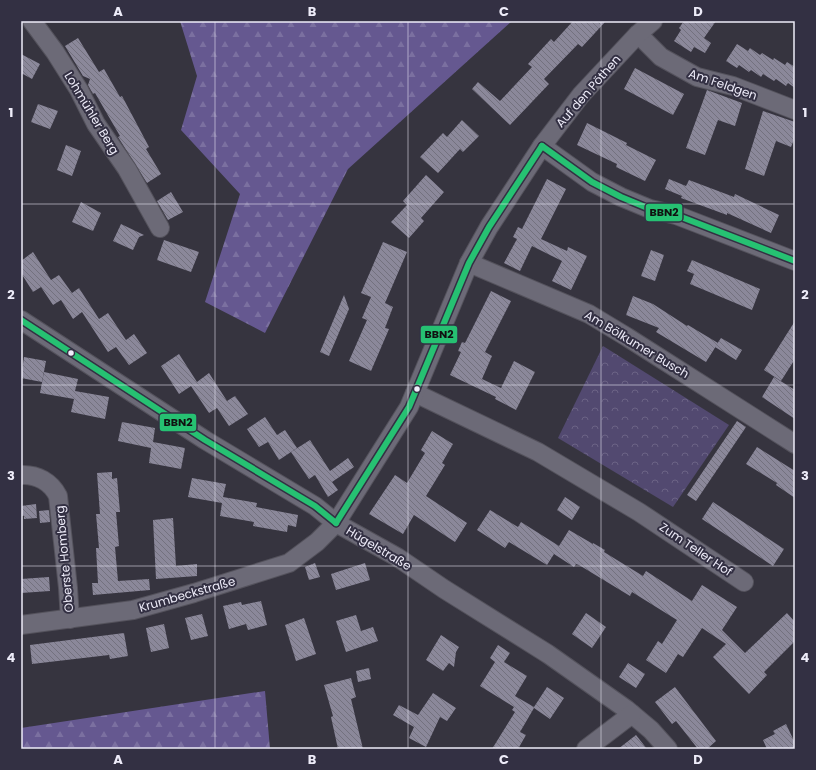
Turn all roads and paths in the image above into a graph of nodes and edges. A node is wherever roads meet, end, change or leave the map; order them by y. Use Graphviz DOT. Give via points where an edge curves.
graph roads {
  1 [pos="32,21"];
  2 [pos="653,21"];
  3 [pos="638,34"];
  4 [pos="795,110"];
  5 [pos="542,146"];
  6 [pos="160,228"];
  7 [pos="795,261"];
  8 [pos="469,263"];
  9 [pos="21,320"];
  10 [pos="415,393"];
  11 [pos="795,444"];
  12 [pos="21,475"];
  13 [pos="336,523"];
  14 [pos="744,582"];
  15 [pos="70,619"];
  16 [pos="21,625"];
  17 [pos="632,714"];
  18 [pos="586,749"];
  19 [pos="668,749"];
  1 -- 6 [label="street, Lohmühler Berg" via="79,90 96,124 127,169"];
  2 -- 3 [label="street, Auf den Pöthen"];
  3 -- 4 [label="street, Am Feldgen" via="661,57 697,77 732,86"];
  3 -- 5 [label="street, Auf den Pöthen" via="581,95"];
  5 -- 7 [label="street" via="592,182 620,197 650,209 676,215"];
  5 -- 8 [label="street, Auf den Pöthen"];
  8 -- 10 [label="street, Auf den Pöthen"];
  8 -- 11 [label="street, Am Bölkumer Busch" via="589,314 628,336"];
  9 -- 13 [label="street, Hügelstraße" via="205,440 315,506"];
  10 -- 13 [label="street, Auf den Pöthen" via="409,407"];
  10 -- 14 [label="street, Zum Teller Hof" via="538,452 639,512"];
  12 -- 15 [label="street, Oberste Homberg" via="45,481 52,485 58,496"];
  13 -- 15 [label="street, Krumbeckstraße" via="317,542 289,563 133,610"];
  13 -- 17 [label="street, Hügelstraße" via="397,557 444,590 548,654"];
  15 -- 16 [label="street, Krumbeckstraße"];
  17 -- 18 [label="street"];
  17 -- 19 [label="street, Hügelstraße"];
}
